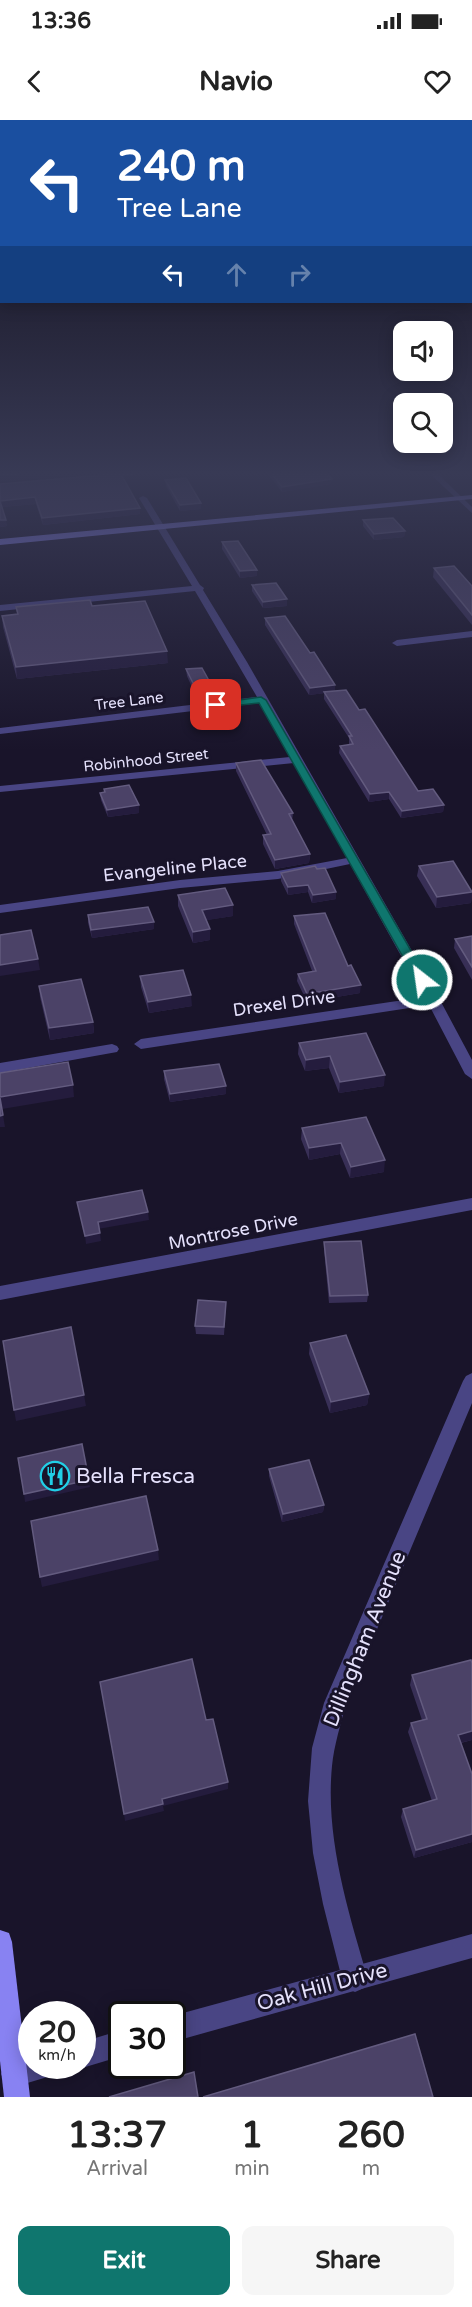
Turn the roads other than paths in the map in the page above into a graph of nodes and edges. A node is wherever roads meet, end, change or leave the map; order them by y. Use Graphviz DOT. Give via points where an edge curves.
graph roads {
  1 [pos="186,566"];
  2 [pos="200,588"];
  3 [pos="0,608"];
  4 [pos="472,634"];
  5 [pos="397,643"];
  6 [pos="261,700"];
  7 [pos="0,731"];
  8 [pos="296,760"];
  9 [pos="0,789"];
  10 [pos="353,860"];
  11 [pos="0,909"];
  12 [pos="433,1000"];
  13 [pos="141,1044"];
  14 [pos="112,1049"];
  15 [pos="0,1068"];
  16 [pos="472,1074"];
  17 [pos="472,1204"];
  18 [pos="0,1293"];
  19 [pos="472,1381"];
  20 [pos="0,1942"];
  21 [pos="472,1946"];
  22 [pos="355,1979"];
  23 [pos="186,2025"];
  24 [pos="16,2086"];
  1 -- 2 [label="street"];
  2 -- 3 [label="street"];
  2 -- 6 [label="street"];
  4 -- 5 [label="street"];
  6 -- 7 [label="street, Tree Lane"];
  6 -- 8 [label="street"];
  8 -- 9 [label="street, Robinhood Street"];
  8 -- 10 [label="street"];
  10 -- 11 [label="street, Evangeline Place" via="278,875"];
  10 -- 12 [label="street"];
  12 -- 13 [label="street, Drexel Drive"];
  12 -- 16 [label="street"];
  14 -- 15 [label="street"];
  17 -- 18 [label="street, Montrose Drive"];
  19 -- 22 [label="street, Dillingham Avenue" via="335,1703 324,1748 320,1774 321,1831 331,1891"];
  20 -- 24 [label="main road"];
  21 -- 22 [label="street, Oak Hill Drive"];
  22 -- 23 [label="street, Oak Hill Drive"];
}
